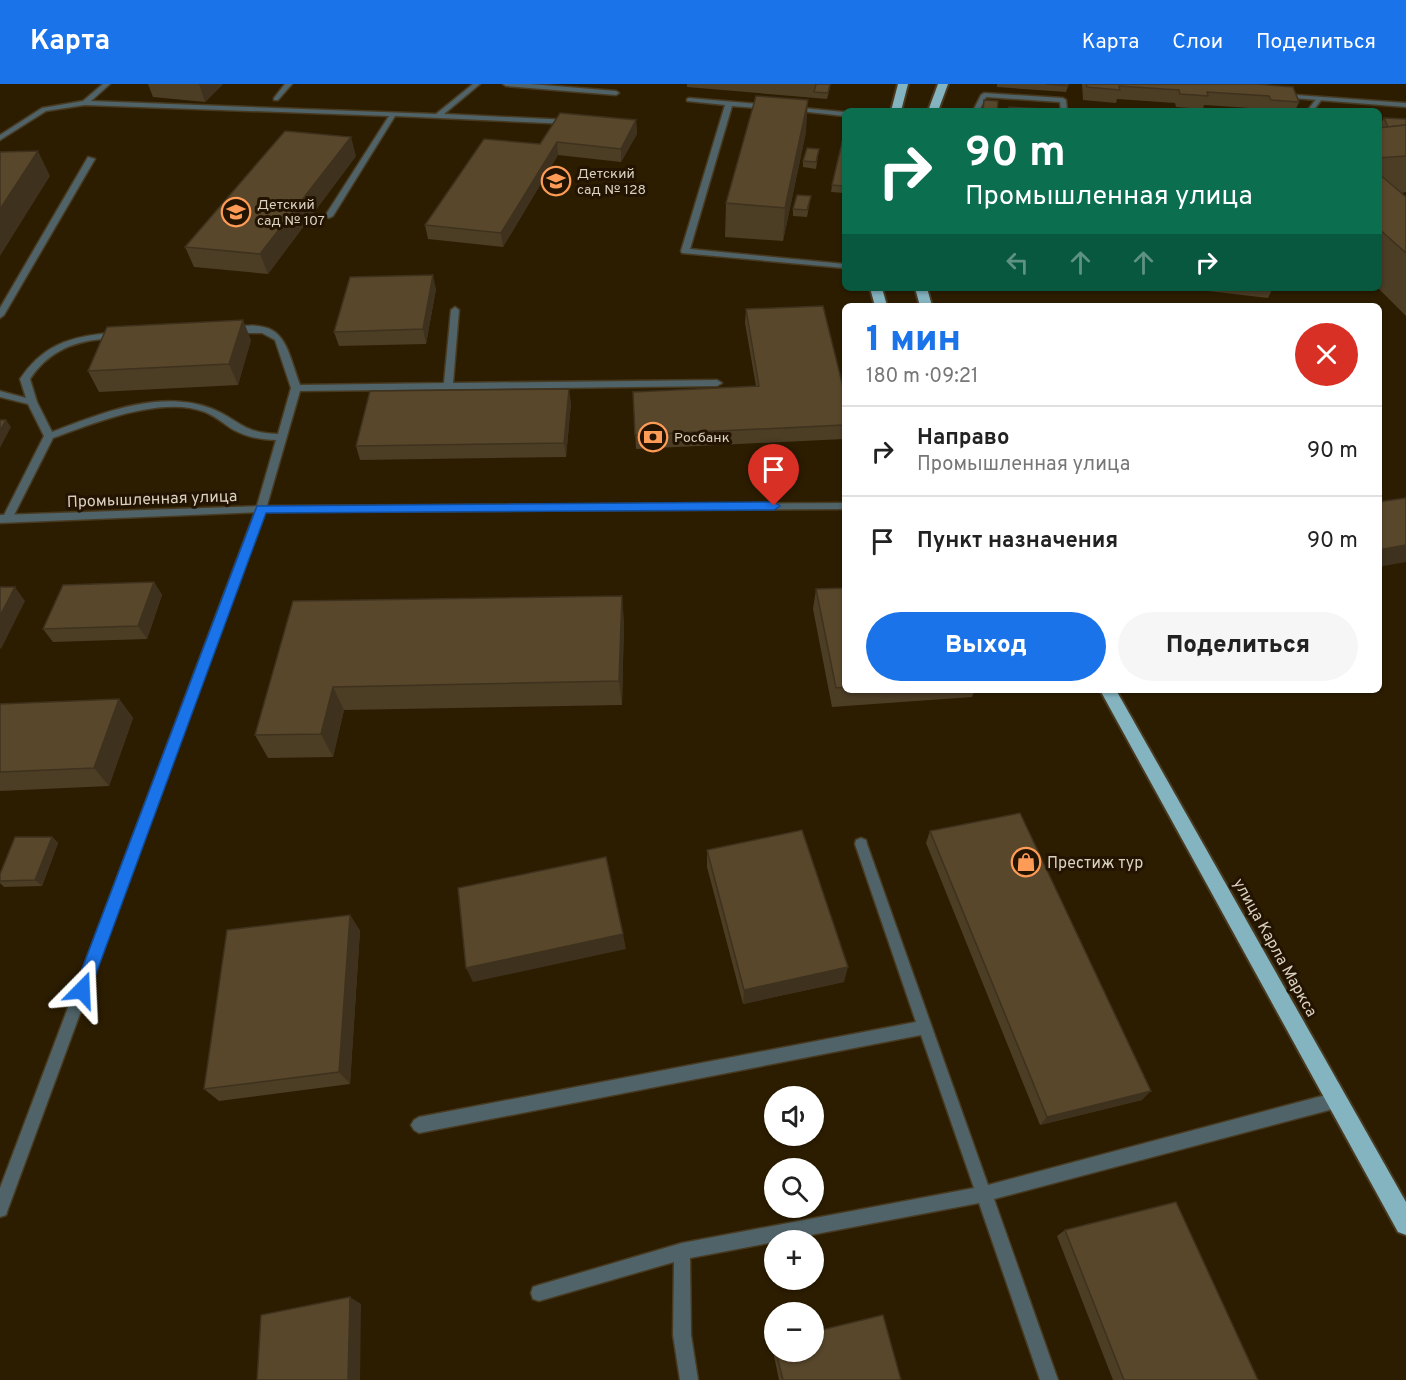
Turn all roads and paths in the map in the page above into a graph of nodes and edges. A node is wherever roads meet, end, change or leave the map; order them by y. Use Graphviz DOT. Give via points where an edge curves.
graph roads {
  1 [pos="107,84"];
  2 [pos="289,84"];
  3 [pos="477,84"];
  4 [pos="506,84"];
  5 [pos="903,84"];
  6 [pos="942,84"];
  7 [pos="616,93"];
  8 [pos="1273,96"];
  9 [pos="276,99"];
  10 [pos="1319,99"];
  11 [pos="689,100"];
  12 [pos="85,103"];
  13 [pos="729,103"];
  14 [pos="1406,105"];
  15 [pos="774,108"];
  16 [pos="897,108"];
  17 [pos="934,108"];
  18 [pos="978,108"];
  19 [pos="1064,108"];
  20 [pos="1312,108"];
  21 [pos="785,109"];
  22 [pos="842,114"];
  23 [pos="393,115"];
  24 [pos="438,116"];
  25 [pos="581,123"];
  26 [pos="0,128"];
  27 [pos="9,131"];
  28 [pos="0,138"];
  29 [pos="91,159"];
  30 [pos="329,216"];
  31 [pos="842,266"];
  32 [pos="455,310"];
  33 [pos="0,315"];
  34 [pos="221,331"];
  35 [pos="125,335"];
  36 [pos="717,383"];
  37 [pos="448,386"];
  38 [pos="296,388"];
  39 [pos="0,394"];
  40 [pos="32,402"];
  41 [pos="49,436"];
  42 [pos="282,437"];
  43 [pos="842,506"];
  44 [pos="261,509"];
  45 [pos="3,519"];
  46 [pos="1110,693"];
  47 [pos="861,844"];
  48 [pos="925,1027"];
  49 [pos="1337,1100"];
  50 [pos="419,1125"];
  51 [pos="984,1194"];
  52 [pos="0,1209"];
  53 [pos="1406,1224"];
  54 [pos="682,1251"];
  55 [pos="539,1293"];
  56 [pos="689,1380"];
  57 [pos="1049,1380"];
  1 -- 12 [label="street"];
  2 -- 9 [label="street"];
  3 -- 24 [label="street"];
  4 -- 7 [label="street"];
  5 -- 16 [label="highway"];
  6 -- 17 [label="highway"];
  8 -- 10 [label="street"];
  10 -- 14 [label="street"];
  10 -- 20 [label="street"];
  11 -- 13 [label="street"];
  12 -- 23 [label="street"];
  12 -- 27 [label="street" via="44,109"];
  13 -- 15 [label="street"];
  13 -- 31 [label="street" via="685,251"];
  18 -- 19 [label="street" via="984,95 1063,100"];
  21 -- 22 [label="street"];
  23 -- 24 [label="street"];
  23 -- 30 [label="street"];
  24 -- 25 [label="street"];
  26 -- 27 [label="street"];
  27 -- 28 [label="street"];
  29 -- 33 [label="street"];
  32 -- 37 [label="street"];
  34 -- 38 [label="street" via="256,329 275,334"];
  35 -- 40 [label="street" via="89,336 47,354 32,367 26,380"];
  36 -- 37 [label="street"];
  37 -- 38 [label="street"];
  38 -- 42 [label="street"];
  39 -- 40 [label="street"];
  40 -- 41 [label="street"];
  41 -- 42 [label="street" via="136,409 187,405 203,408 256,436"];
  41 -- 45 [label="street"];
  42 -- 44 [label="street"];
  43 -- 44 [label="street, Промышленная улица"];
  44 -- 45 [label="street, Промышленная улица"];
  44 -- 52 [label="street"];
  46 -- 49 [label="highway, улица Карла Маркса"];
  47 -- 48 [label="street"];
  48 -- 50 [label="street"];
  48 -- 51 [label="street"];
  49 -- 51 [label="street"];
  49 -- 53 [label="highway, улица Карла Маркса"];
  51 -- 54 [label="street"];
  51 -- 57 [label="street"];
  54 -- 55 [label="street"];
  54 -- 56 [label="street" via="682,1335"];
}
